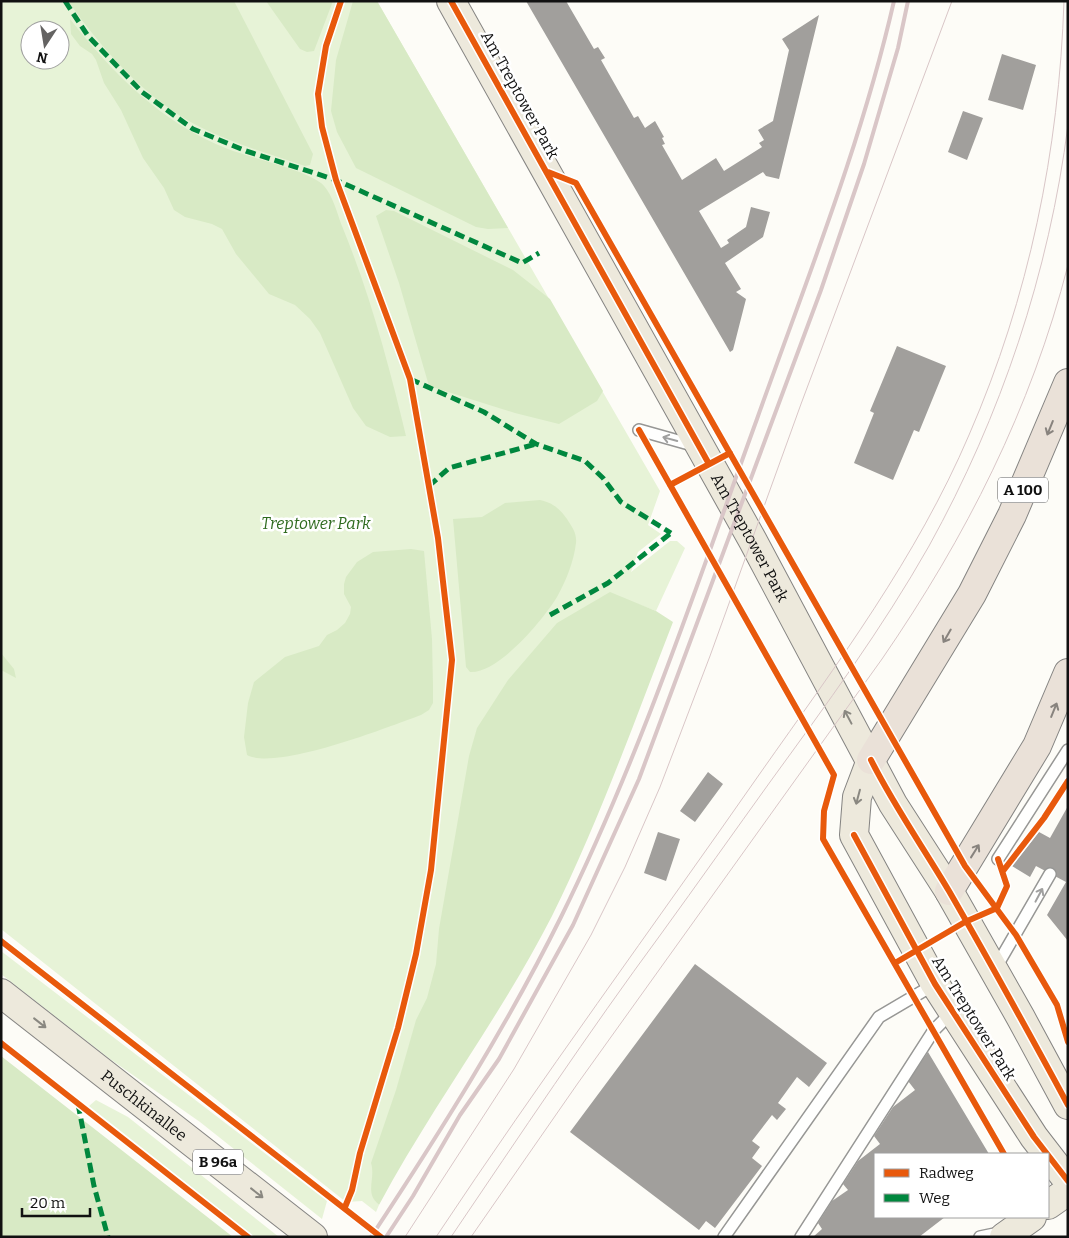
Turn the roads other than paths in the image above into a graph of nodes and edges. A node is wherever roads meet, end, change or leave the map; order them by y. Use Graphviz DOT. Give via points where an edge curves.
graph roads {
  1 [pos="451,1"];
  2 [pos="1068,383"];
  3 [pos="639,430"];
  4 [pos="700,447"];
  5 [pos="1068,673"];
  6 [pos="1068,750"];
  7 [pos="871,760"];
  8 [pos="998,859"];
  9 [pos="1050,874"];
  10 [pos="949,892"];
  11 [pos="994,971"];
  12 [pos="934,984"];
  13 [pos="1,993"];
  14 [pos="952,1012"];
  15 [pos="1068,1105"];
  16 [pos="1047,1153"];
  17 [pos="1049,1156"];
  18 [pos="1068,1181"];
  19 [pos="1068,1190"];
  20 [pos="1049,1205"];
  21 [pos="1016,1228"];
  22 [pos="313,1237"];
  23 [pos="724,1237"];
  24 [pos="801,1237"];
  25 [pos="980,1237"];
  1 -- 4 [label="main road, Am Treptower Park"];
  2 -- 7 [label="highway, A 100, one-way" via="1012,516 972,594"];
  4 -- 3 [label="lane, one-way"];
  7 -- 4 [label="main road, Am Treptower Park, one-way"];
  10 -- 5 [label="highway, one-way" via="1037,746"];
  6 -- 8 [label="lane"];
  7 -- 10 [label="main road, Am Treptower Park" via="893,804"];
  7 -- 12 [label="main road, Am Treptower Park, one-way" via="857,797 854,835"];
  11 -- 9 [label="lane, one-way"];
  10 -- 11 [label="main road, Am Treptower Park"];
  11 -- 15 [label="main road, Am Treptower Park"];
  12 -- 14 [label="main road, Am Treptower Park"];
  12 -- 23 [label="lane" via="879,1017"];
  13 -- 22 [label="main road, Puschkinallee / B 96a, one-way"];
  14 -- 16 [label="main road, Am Treptower Park"];
  14 -- 24 [label="lane" via="934,1030"];
  17 -- 18 [label="main road, Am Treptower Park"];
  19 -- 20 [label="main road"];
  21 -- 25 [label="lane"];
}
